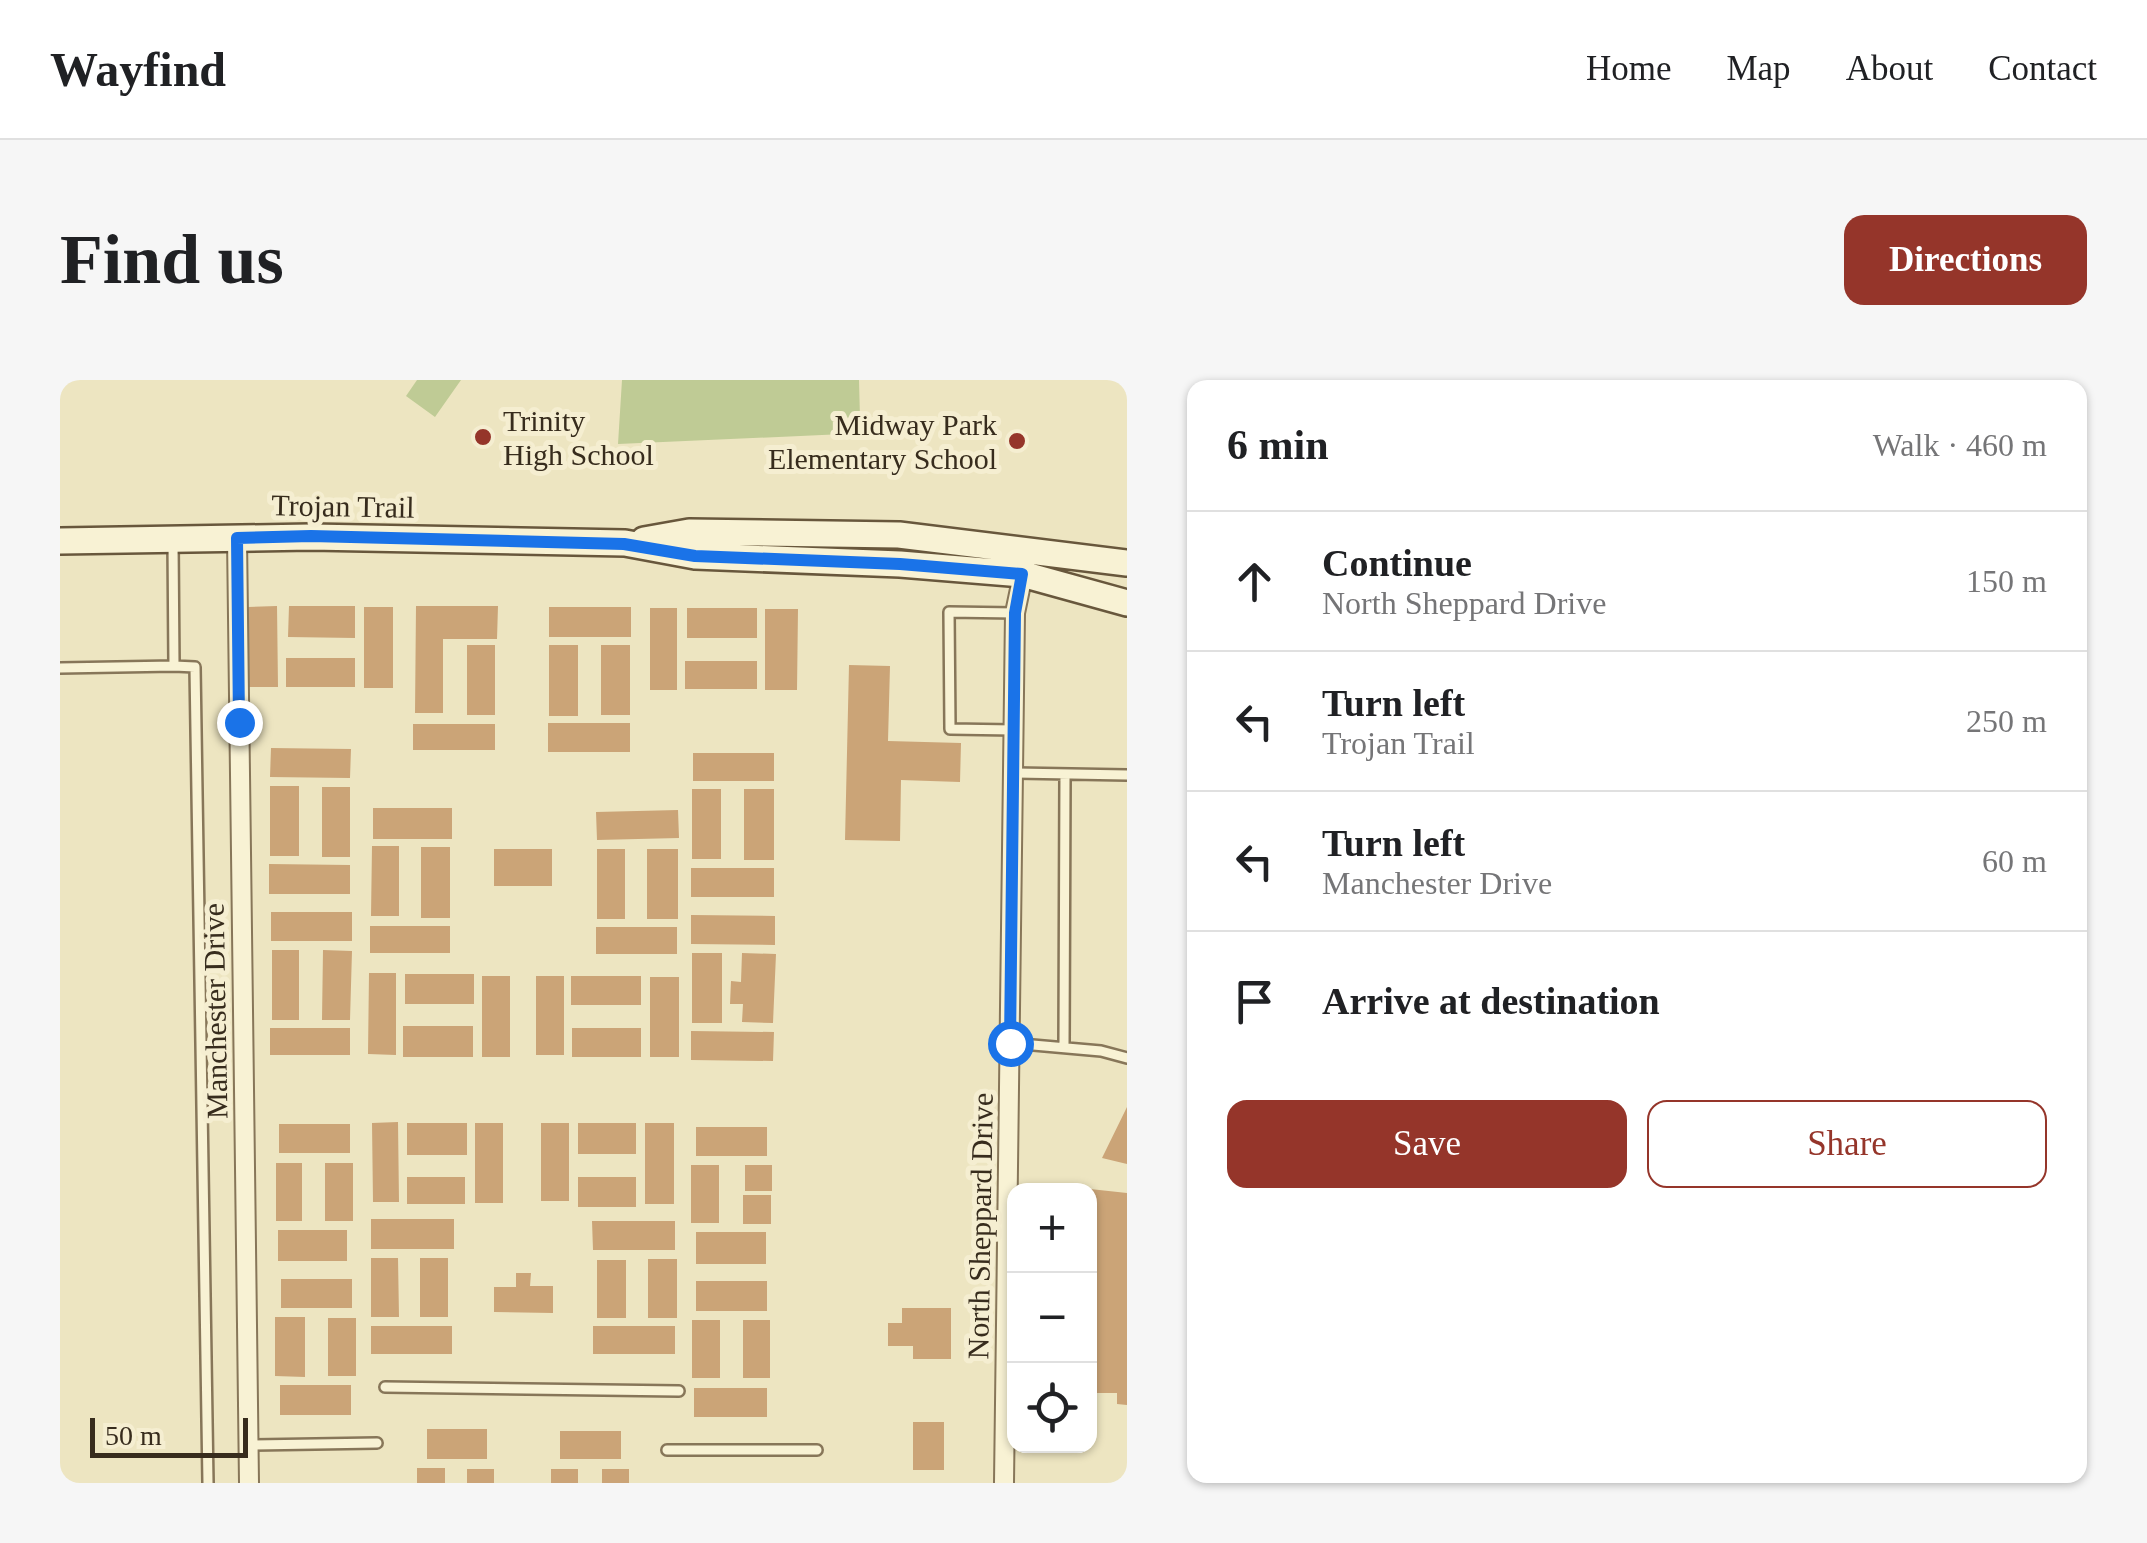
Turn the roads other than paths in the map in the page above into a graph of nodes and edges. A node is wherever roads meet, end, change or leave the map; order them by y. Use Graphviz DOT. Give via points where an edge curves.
graph roads {
  1 [pos="237,538"];
  2 [pos="173,539"];
  3 [pos="60,541"];
  4 [pos="1025,562"];
  5 [pos="1127,562"];
  6 [pos="1127,603"];
  7 [pos="1015,613"];
  8 [pos="174,666"];
  9 [pos="60,668"];
  10 [pos="1014,730"];
  11 [pos="1013,773"];
  12 [pos="1065,775"];
  13 [pos="1127,776"];
  14 [pos="1010,1043"];
  15 [pos="1064,1048"];
  16 [pos="1127,1058"];
  17 [pos="385,1387"];
  18 [pos="679,1391"];
  19 [pos="378,1444"];
  20 [pos="248,1445"];
  21 [pos="667,1450"];
  22 [pos="817,1450"];
  23 [pos="208,1483"];
  24 [pos="249,1483"];
  25 [pos="1004,1483"];
  1 -- 2 [label="street, Trojan Trail"];
  1 -- 4 [label="street, Trojan Trail" via="624,544 695,556 900,564"];
  1 -- 20 [label="street, Manchester Drive"];
  2 -- 3 [label="street, Trojan Trail"];
  2 -- 8 [label="lane"];
  4 -- 5 [label="street, Trojan Trail"];
  4 -- 6 [label="street, Trojan Trail"];
  4 -- 7 [label="street, North Sheppard Drive"];
  7 -- 10 [label="street, North Sheppard Drive"];
  7 -- 10 [label="lane" via="949,612 950,729"];
  8 -- 9 [label="lane"];
  8 -- 23 [label="lane" via="195,667"];
  10 -- 11 [label="street, North Sheppard Drive"];
  11 -- 12 [label="lane"];
  11 -- 14 [label="street, North Sheppard Drive"];
  12 -- 13 [label="lane"];
  12 -- 15 [label="lane"];
  14 -- 15 [label="lane"];
  14 -- 25 [label="street, North Sheppard Drive"];
  15 -- 16 [label="lane"];
  17 -- 18 [label="lane"];
  19 -- 20 [label="lane"];
  20 -- 24 [label="street, Manchester Drive"];
  21 -- 22 [label="lane"];
}
